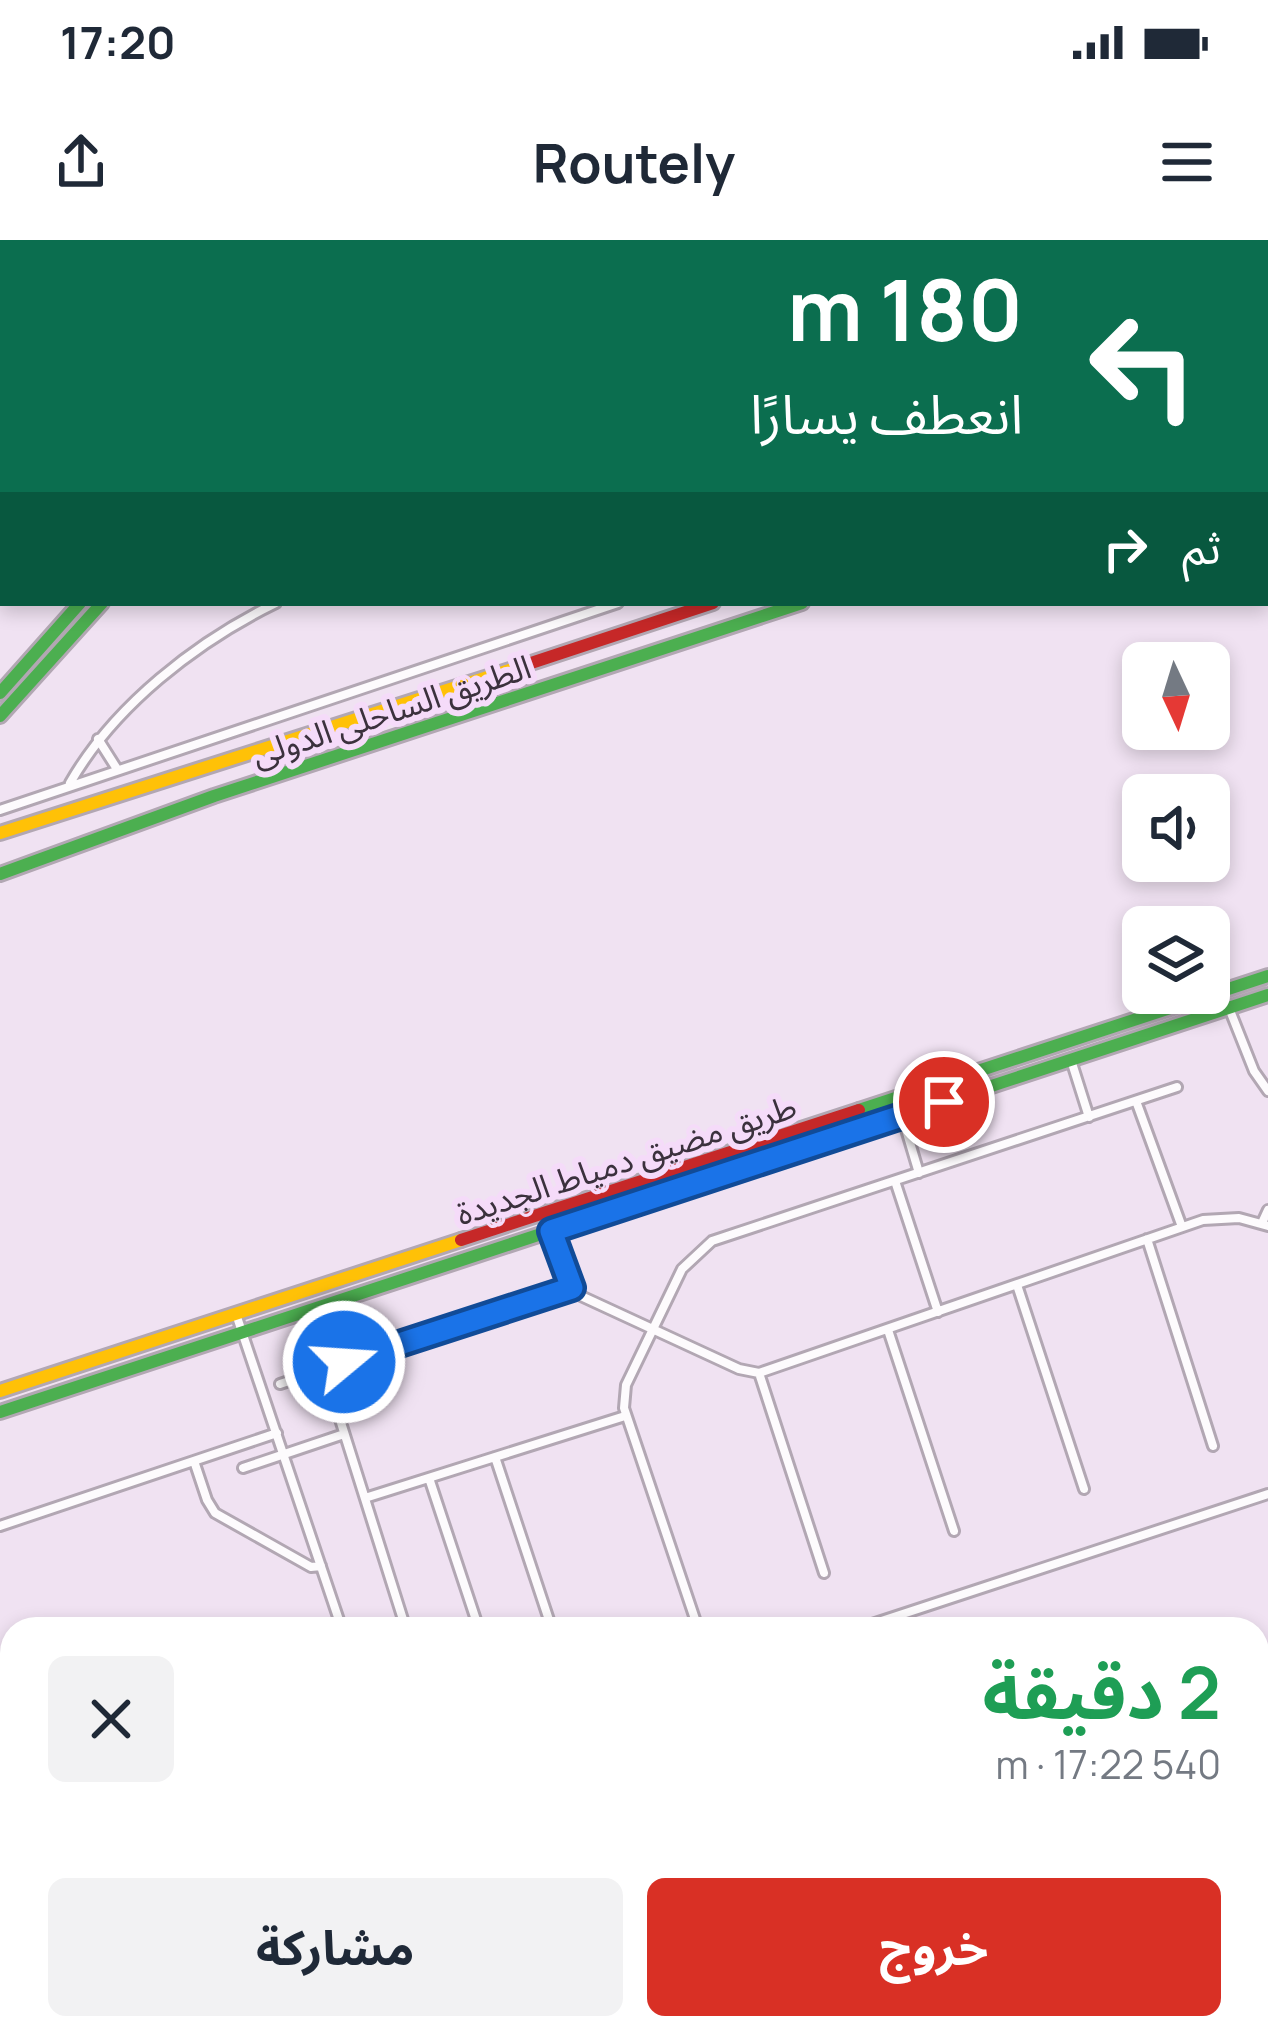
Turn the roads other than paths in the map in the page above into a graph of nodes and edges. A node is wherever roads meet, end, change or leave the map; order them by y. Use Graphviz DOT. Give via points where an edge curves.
graph roads {
  1 [pos="0,512"];
  2 [pos="0,537"];
  3 [pos="77,606"];
  4 [pos="99,606"];
  5 [pos="271,606"];
  6 [pos="609,606"];
  7 [pos="704,606"];
  8 [pos="793,606"];
  9 [pos="0,693"];
  10 [pos="0,716"];
  11 [pos="98,739"];
  12 [pos="117,769"];
  13 [pos="69,785"];
  14 [pos="0,810"];
  15 [pos="0,832"];
  16 [pos="0,874"];
  17 [pos="1268,976"];
  18 [pos="1268,995"];
  19 [pos="1230,1007"];
  20 [pos="1230,1010"];
  21 [pos="1208,1014"];
  22 [pos="1071,1060"];
  23 [pos="1177,1087"];
  24 [pos="1268,1091"];
  25 [pos="1136,1101"];
  26 [pos="902,1116"];
  27 [pos="1089,1117"];
  28 [pos="919,1173"];
  29 [pos="896,1181"];
  30 [pos="621,1190"];
  31 [pos="628,1206"];
  32 [pos="1268,1210"];
  33 [pos="1265,1224"];
  34 [pos="1182,1227"];
  35 [pos="551,1231"];
  36 [pos="1147,1239"];
  37 [pos="1017,1285"];
  38 [pos="572,1288"];
  39 [pos="938,1312"];
  40 [pos="236,1314"];
  41 [pos="652,1330"];
  42 [pos="888,1330"];
  43 [pos="242,1332"];
  44 [pos="344,1362"];
  45 [pos="759,1373"];
  46 [pos="280,1384"];
  47 [pos="0,1391"];
  48 [pos="0,1412"];
  49 [pos="625,1415"];
  50 [pos="278,1433"];
  51 [pos="344,1434"];
  52 [pos="1214,1446"];
  53 [pos="285,1454"];
  54 [pos="495,1457"];
  55 [pos="194,1461"];
  56 [pos="243,1468"];
  57 [pos="429,1478"];
  58 [pos="1084,1489"];
  59 [pos="1268,1494"];
  60 [pos="365,1498"];
  61 [pos="0,1526"];
  62 [pos="954,1531"];
  63 [pos="321,1566"];
  64 [pos="824,1573"];
  65 [pos="338,1617"];
  66 [pos="402,1617"];
  67 [pos="475,1617"];
  68 [pos="548,1617"];
  69 [pos="694,1617"];
  70 [pos="894,1617"];
  1 -- 2 [label="street"];
  3 -- 9 [label="main road"];
  4 -- 10 [label="main road"];
  5 -- 11 [label="street" via="206,645"];
  6 -- 12 [label="street"];
  7 -- 15 [label="main road, الطريق الساحلى الدولى"];
  8 -- 16 [label="main road, الطريق الساحلى الدولى"];
  11 -- 12 [label="street"];
  11 -- 13 [label="street"];
  12 -- 13 [label="street"];
  13 -- 14 [label="street"];
  17 -- 30 [label="main road, طريق مضيق دمياط الجديدة"];
  18 -- 19 [label="main road, طريق مضيق دمياط الجديدة"];
  20 -- 24 [label="street"];
  21 -- 22 [label="main road, طريق مضيق دمياط الجديدة"];
  22 -- 26 [label="main road, طريق مضيق دمياط الجديدة"];
  22 -- 27 [label="street"];
  23 -- 25 [label="street"];
  25 -- 27 [label="street"];
  25 -- 34 [label="street"];
  26 -- 28 [label="street"];
  26 -- 31 [label="main road, طريق مضيق دمياط الجديدة"];
  27 -- 28 [label="street"];
  28 -- 29 [label="street"];
  29 -- 39 [label="street"];
  29 -- 41 [label="street" via="705,1246 687,1262"];
  30 -- 31 [label="main road"];
  30 -- 40 [label="main road, طريق مضيق دمياط الجديدة"];
  31 -- 35 [label="main road, طريق مضيق دمياط الجديدة"];
  32 -- 33 [label="street"];
  33 -- 34 [label="street" via="1215,1218"];
  34 -- 36 [label="street"];
  35 -- 38 [label="street"];
  35 -- 43 [label="main road, طريق مضيق دمياط الجديدة"];
  36 -- 37 [label="street"];
  36 -- 52 [label="street"];
  37 -- 39 [label="street"];
  37 -- 58 [label="street"];
  38 -- 41 [label="street"];
  38 -- 44 [label="street"];
  39 -- 42 [label="street"];
  40 -- 43 [label="street"];
  40 -- 47 [label="main road, طريق مضيق دمياط الجديدة"];
  41 -- 45 [label="street"];
  41 -- 49 [label="street" via="626,1385"];
  42 -- 45 [label="street"];
  42 -- 62 [label="street"];
  43 -- 48 [label="main road, طريق مضيق دمياط الجديدة"];
  43 -- 50 [label="street"];
  44 -- 46 [label="street"];
  44 -- 51 [label="street" via="332,1389"];
  45 -- 64 [label="street"];
  49 -- 54 [label="street"];
  49 -- 69 [label="street"];
  50 -- 53 [label="street"];
  50 -- 55 [label="street"];
  51 -- 53 [label="street"];
  51 -- 60 [label="street"];
  53 -- 56 [label="street"];
  53 -- 63 [label="street"];
  54 -- 57 [label="street"];
  54 -- 68 [label="street"];
  55 -- 61 [label="street"];
  55 -- 63 [label="street" via="221,1518"];
  57 -- 60 [label="street"];
  57 -- 67 [label="street"];
  59 -- 70 [label="street"];
  60 -- 66 [label="street"];
  63 -- 65 [label="street"];
}
